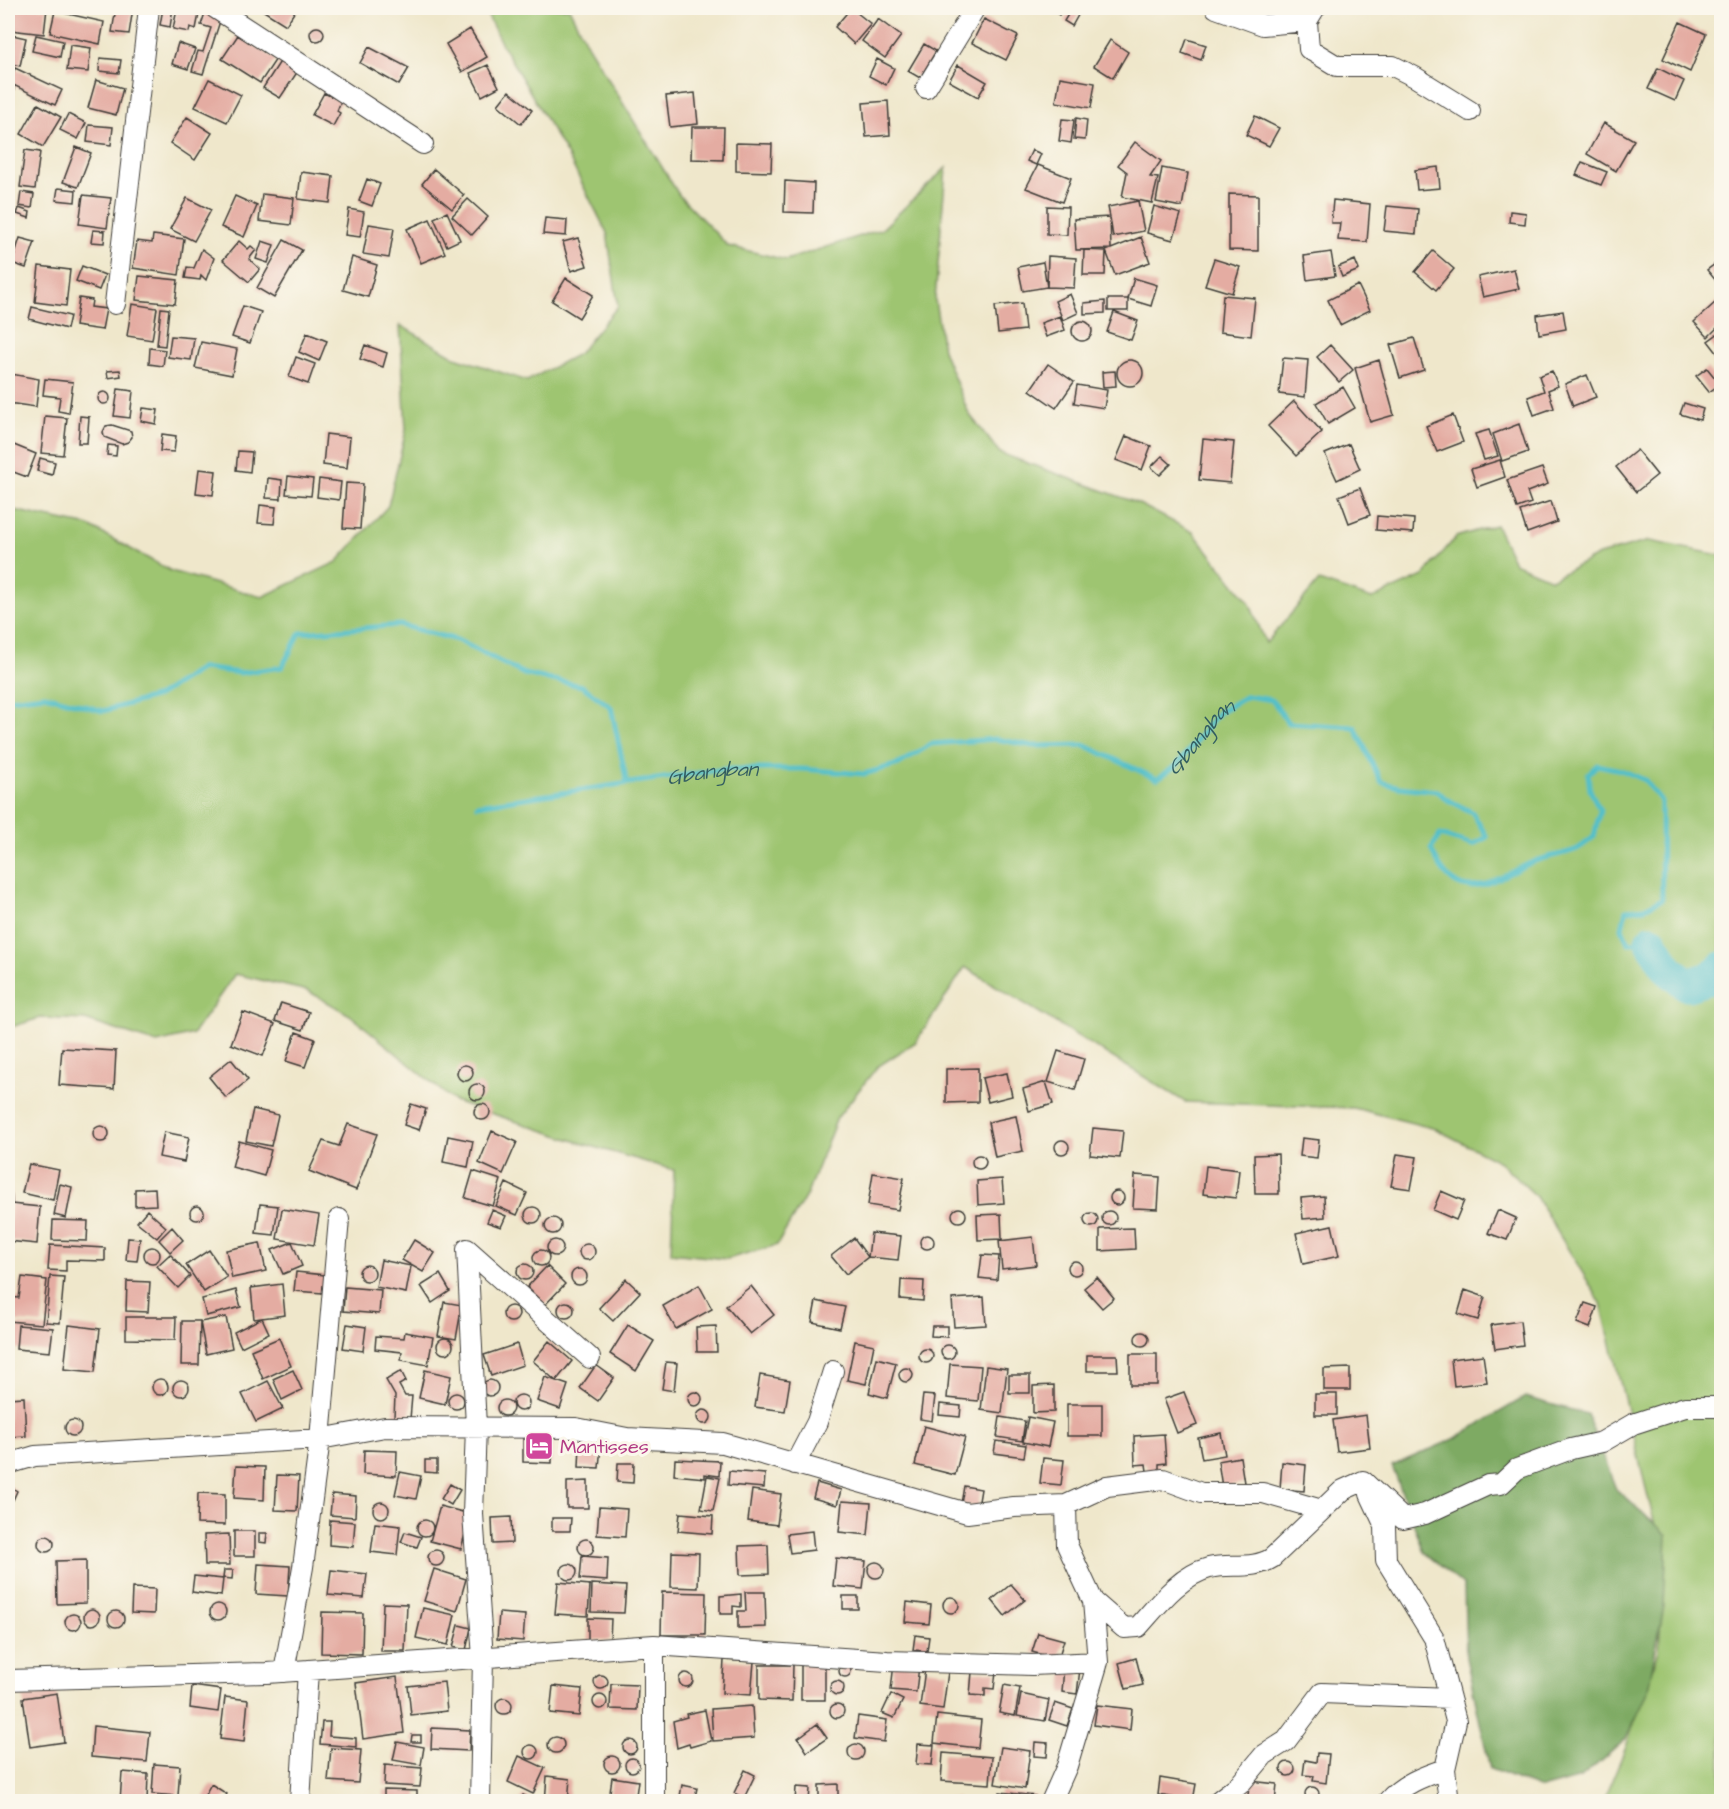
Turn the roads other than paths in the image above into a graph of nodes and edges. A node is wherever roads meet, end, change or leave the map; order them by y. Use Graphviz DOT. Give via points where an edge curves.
graph roads {
  1 [pos="149,8"];
  2 [pos="215,8"];
  3 [pos="975,8"];
  4 [pos="1216,8"];
  5 [pos="1311,14"];
  6 [pos="926,88"];
  7 [pos="1470,111"];
  8 [pos="423,144"];
  9 [pos="115,304"];
  10 [pos="339,1219"];
  11 [pos="590,1358"];
  12 [pos="833,1371"];
  13 [pos="1722,1407"];
  14 [pos="476,1426"];
  15 [pos="320,1439"];
  16 [pos="8,1464"];
  17 [pos="795,1464"];
  18 [pos="1363,1481"];
  19 [pos="1066,1505"];
  20 [pos="1322,1510"];
  21 [pos="1093,1600"];
  22 [pos="654,1645"];
  23 [pos="483,1658"];
  24 [pos="1098,1662"];
  25 [pos="308,1670"];
  26 [pos="284,1672"];
  27 [pos="8,1680"];
  28 [pos="1450,1698"];
  29 [pos="1445,1769"];
  30 [pos="300,1802"];
  31 [pos="480,1802"];
  32 [pos="654,1802"];
  33 [pos="1051,1802"];
  34 [pos="1217,1802"];
  35 [pos="1387,1802"];
  36 [pos="1449,1802"];
  1 -- 9 [label="street"];
  2 -- 8 [label="street"];
  3 -- 6 [label="street"];
  4 -- 5 [label="street" via="1263,26"];
  5 -- 7 [label="street" via="1309,49 1337,66 1393,66"];
  10 -- 15 [label="street"];
  11 -- 14 [label="street" via="467,1249"];
  12 -- 17 [label="street" via="817,1422"];
  13 -- 18 [label="street" via="1685,1407 1633,1424 1602,1442 1571,1449 1517,1470 1501,1484 1488,1485 1425,1514 1403,1519"];
  14 -- 15 [label="street" via="386,1427"];
  14 -- 17 [label="street" via="576,1428 627,1438 723,1443"];
  14 -- 23 [label="street" via="473,1514"];
  15 -- 16 [label="street" via="35,1456"];
  15 -- 26 [label="street"];
  17 -- 19 [label="street" via="967,1513"];
  18 -- 20 [label="street" via="1343,1490"];
  18 -- 28 [label="street" via="1386,1526 1386,1560 1434,1638"];
  19 -- 20 [label="street" via="1107,1486 1162,1479 1201,1493 1263,1493"];
  19 -- 21 [label="street" via="1067,1545"];
  20 -- 21 [label="street" via="1264,1563 1207,1568 1173,1589 1138,1627 1124,1628"];
  21 -- 24 [label="street"];
  22 -- 23 [label="street"];
  22 -- 24 [label="street" via="887,1661 1032,1665"];
  22 -- 32 [label="street"];
  23 -- 25 [label="street"];
  23 -- 31 [label="street"];
  24 -- 33 [label="street"];
  25 -- 26 [label="street"];
  25 -- 30 [label="street"];
  26 -- 27 [label="street"];
  28 -- 29 [label="street" via="1456,1721"];
  28 -- 34 [label="street" via="1322,1693 1286,1741 1264,1755 1240,1784"];
  29 -- 35 [label="street" via="1421,1777 1395,1792"];
  29 -- 36 [label="street"];
}
